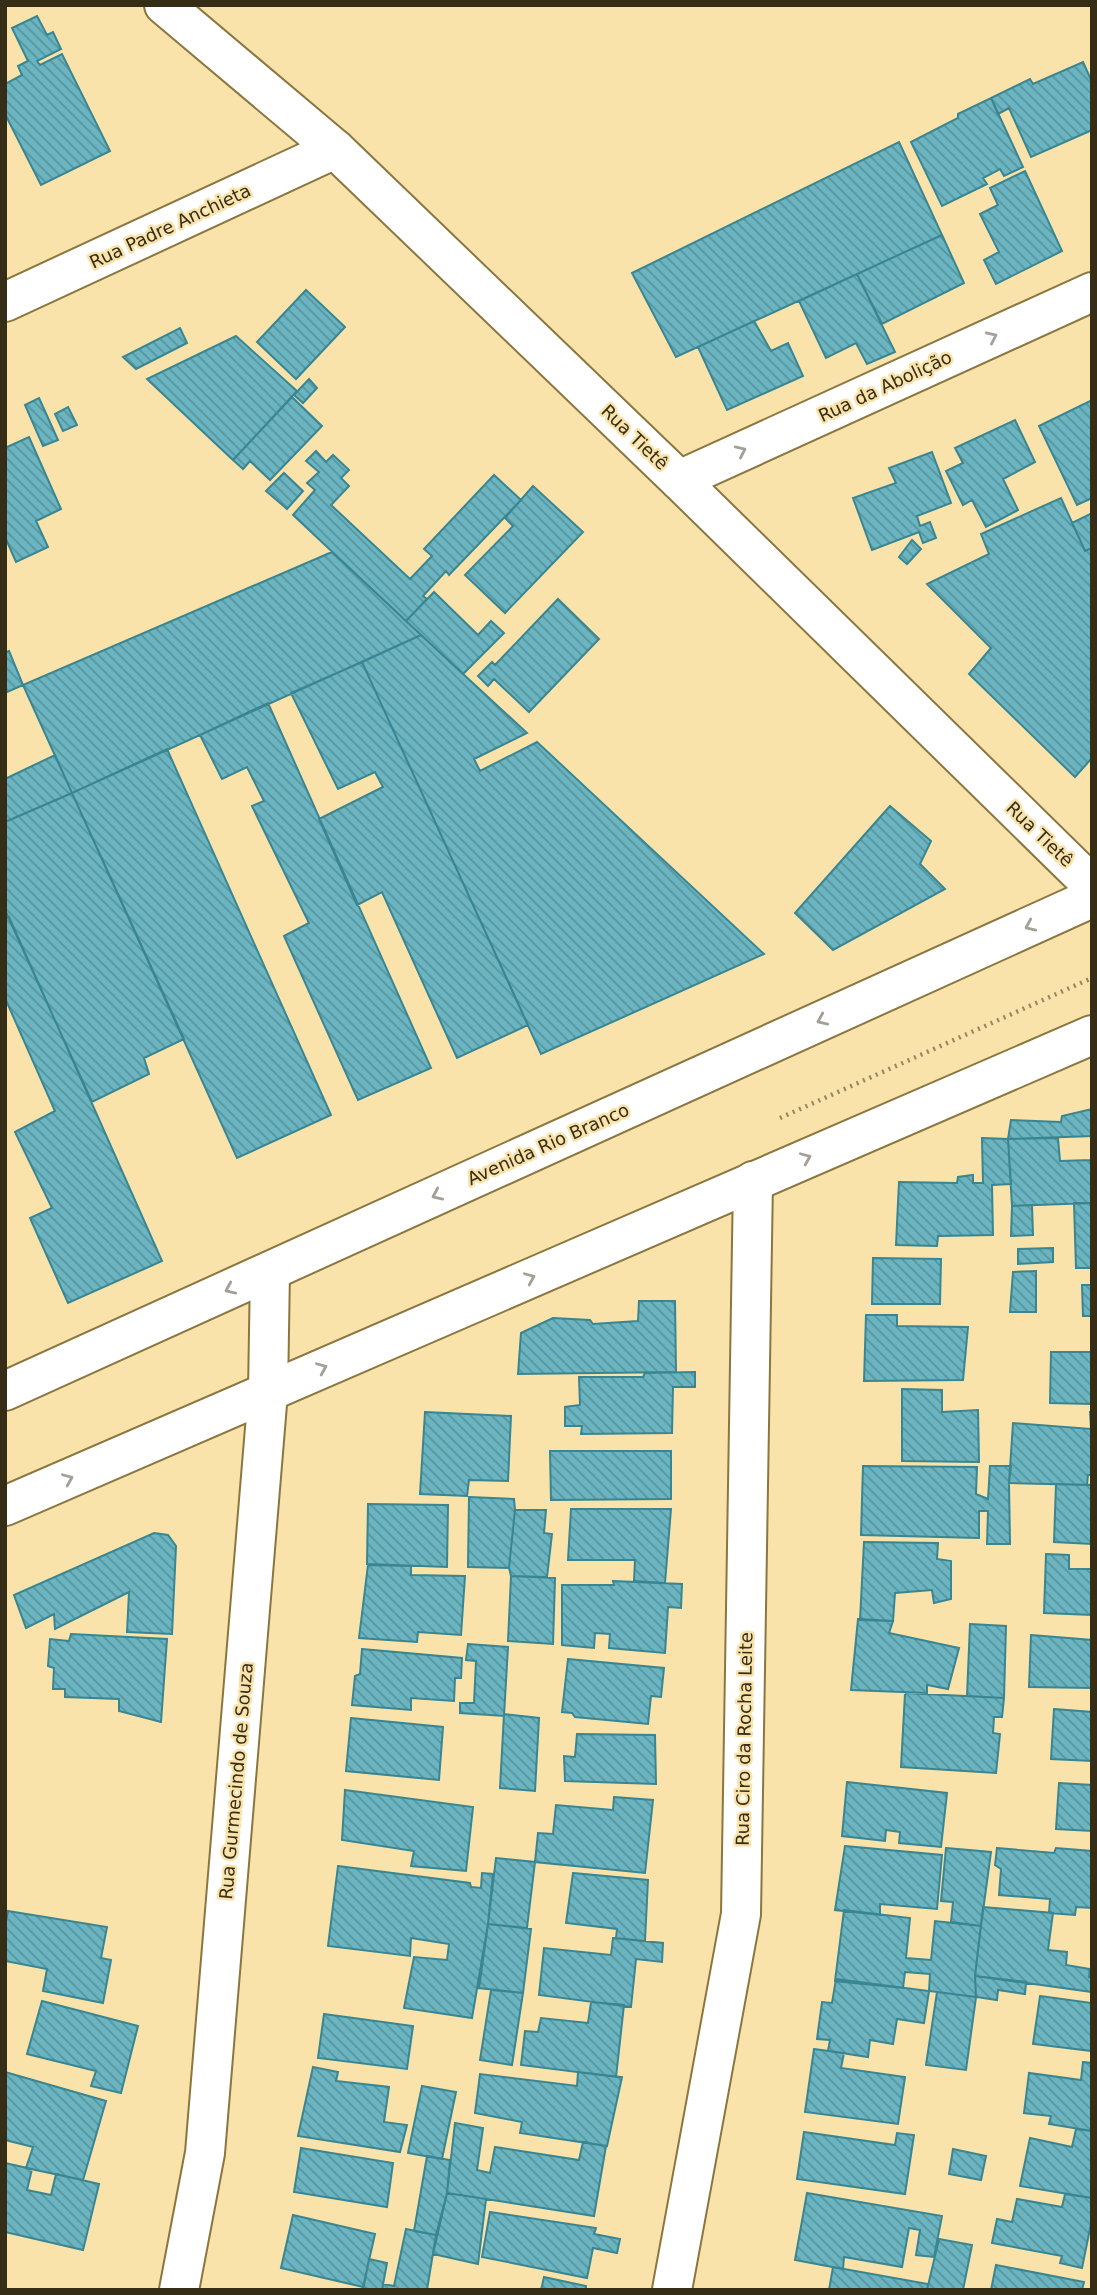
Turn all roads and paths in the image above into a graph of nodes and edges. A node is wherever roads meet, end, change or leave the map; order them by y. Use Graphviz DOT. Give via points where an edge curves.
graph roads {
  1 [pos="164,5"];
  2 [pos="335,149"];
  3 [pos="1092,292"];
  4 [pos="5,302"];
  5 [pos="679,480"];
  6 [pos="1092,885"];
  7 [pos="1092,898"];
  8 [pos="1092,1035"];
  9 [pos="753,1181"];
  10 [pos="270,1271"];
  11 [pos="5,1391"];
  12 [pos="268,1392"];
  13 [pos="5,1506"];
  14 [pos="179,2290"];
  15 [pos="672,2290"];
  1 -- 2 [label="street, Rua Tietê"];
  2 -- 4 [label="street, Rua Padre Anchieta"];
  2 -- 5 [label="street, Rua Tietê"];
  5 -- 3 [label="street, Rua da Abolição, one-way"];
  5 -- 6 [label="street, Rua Tietê"];
  7 -- 10 [label="street, Avenida Rio Branco, one-way"];
  9 -- 8 [label="street, one-way"];
  12 -- 9 [label="street, one-way"];
  9 -- 15 [label="street, Rua Ciro da Rocha Leite" via="741,1914"];
  10 -- 11 [label="street, Avenida Rio Branco, one-way"];
  10 -- 12 [label="street, Rua Gurmecindo de Souza"];
  13 -- 12 [label="street, one-way"];
  12 -- 14 [label="street, Rua Gurmecindo de Souza" via="205,2153"];
}
